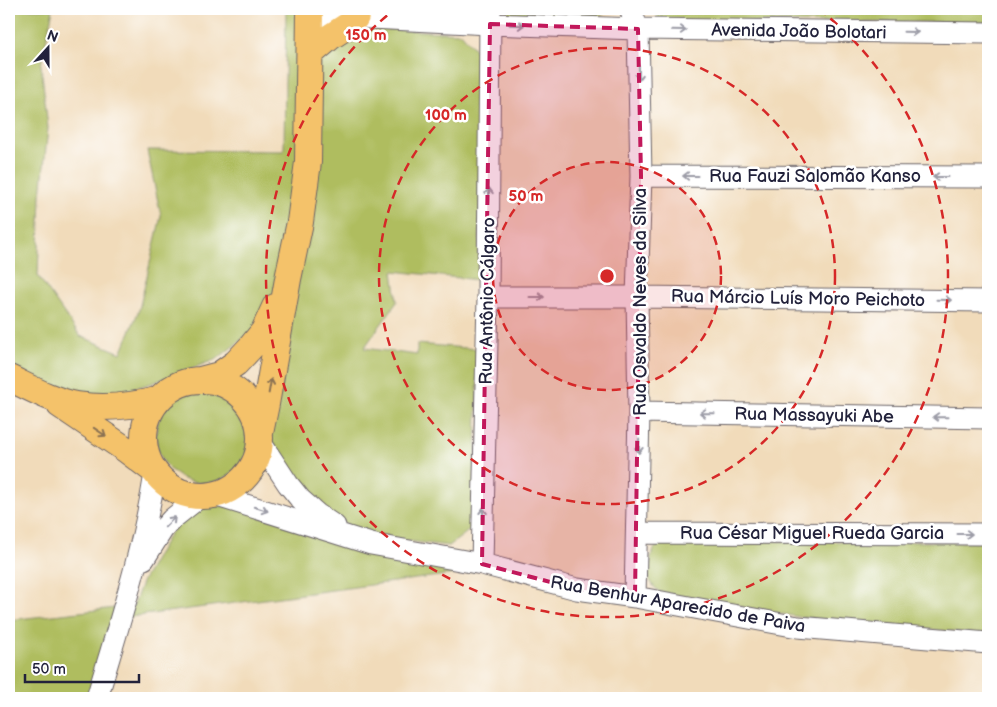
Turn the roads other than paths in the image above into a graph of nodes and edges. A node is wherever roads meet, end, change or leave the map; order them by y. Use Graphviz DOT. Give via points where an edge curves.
graph roads {
  1 [pos="630,9"];
  2 [pos="310,12"];
  3 [pos="359,13"];
  4 [pos="490,16"];
  5 [pos="638,29"];
  6 [pos="988,33"];
  7 [pos="310,54"];
  8 [pos="641,176"];
  9 [pos="988,177"];
  10 [pos="288,279"];
  11 [pos="488,297"];
  12 [pos="637,297"];
  13 [pos="988,301"];
  14 [pos="9,378"];
  15 [pos="200,380"];
  16 [pos="45,395"];
  17 [pos="157,400"];
  18 [pos="639,412"];
  19 [pos="988,418"];
  20 [pos="259,437"];
  21 [pos="154,471"];
  22 [pos="208,496"];
  23 [pos="636,533"];
  24 [pos="988,534"];
  25 [pos="371,544"];
  26 [pos="482,564"];
  27 [pos="133,576"];
  28 [pos="635,597"];
  29 [pos="988,642"];
  30 [pos="96,698"];
  1 -- 5 [label="street, Rua Osvaldo Neves da Silva"];
  2 -- 3 [label="street, Avenida João Bolotari"];
  2 -- 7 [label="main road"];
  3 -- 4 [label="street, Avenida João Bolotari"];
  3 -- 7 [label="main road" via="350,24"];
  4 -- 5 [label="street, Avenida João Bolotari, one-way"];
  11 -- 4 [label="street, Rua Antônio Cálgaro, one-way"];
  5 -- 6 [label="street, Avenida João Bolotari, one-way"];
  5 -- 8 [label="street, Rua Osvaldo Neves da Silva, one-way"];
  7 -- 10 [label="main road" via="308,162"];
  9 -- 8 [label="street, Rua Fauzi Salomão Kanso, one-way"];
  8 -- 12 [label="street, Rua Osvaldo Neves da Silva"];
  10 -- 15 [label="main road" via="264,331 251,348 219,375"];
  20 -- 10 [label="main road, one-way"];
  11 -- 12 [label="street, Rua Márcio Luís Moro Peichoto, one-way"];
  26 -- 11 [label="street, Rua Antônio Cálgaro, one-way"];
  12 -- 13 [label="street, Rua Márcio Luís Moro Peichoto, one-way"];
  12 -- 18 [label="street, Rua Osvaldo Neves da Silva"];
  14 -- 16 [label="main road"];
  15 -- 17 [label="main road" via="176,386"];
  15 -- 20 [label="main road" via="221,384 240,395 254,412"];
  16 -- 17 [label="main road" via="76,405 103,407"];
  16 -- 21 [label="main road, one-way"];
  17 -- 21 [label="main road" via="145,421 143,446"];
  19 -- 18 [label="street, Rua Massayuki Abe, one-way"];
  18 -- 23 [label="street, Rua Osvaldo Neves da Silva, one-way"];
  20 -- 22 [label="main road" via="256,460 249,472 228,490"];
  20 -- 25 [label="street, Rua Benhur Aparecido de Paiva" via="300,500 331,525"];
  21 -- 22 [label="main road" via="168,486 184,494"];
  21 -- 27 [label="street" via="144,537"];
  22 -- 25 [label="street, Rua Benhur Aparecido de Paiva, one-way"];
  27 -- 22 [label="street, one-way" via="172,519"];
  23 -- 24 [label="street, Rua César Miguel Rueda Garcia, one-way"];
  23 -- 28 [label="street, Rua Osvaldo Neves da Silva"];
  25 -- 26 [label="street, Rua Benhur Aparecido de Paiva"];
  26 -- 28 [label="street, Rua Benhur Aparecido de Paiva" via="577,589"];
  27 -- 30 [label="street"];
  28 -- 29 [label="street, Rua Benhur Aparecido de Paiva" via="798,627"];
}
